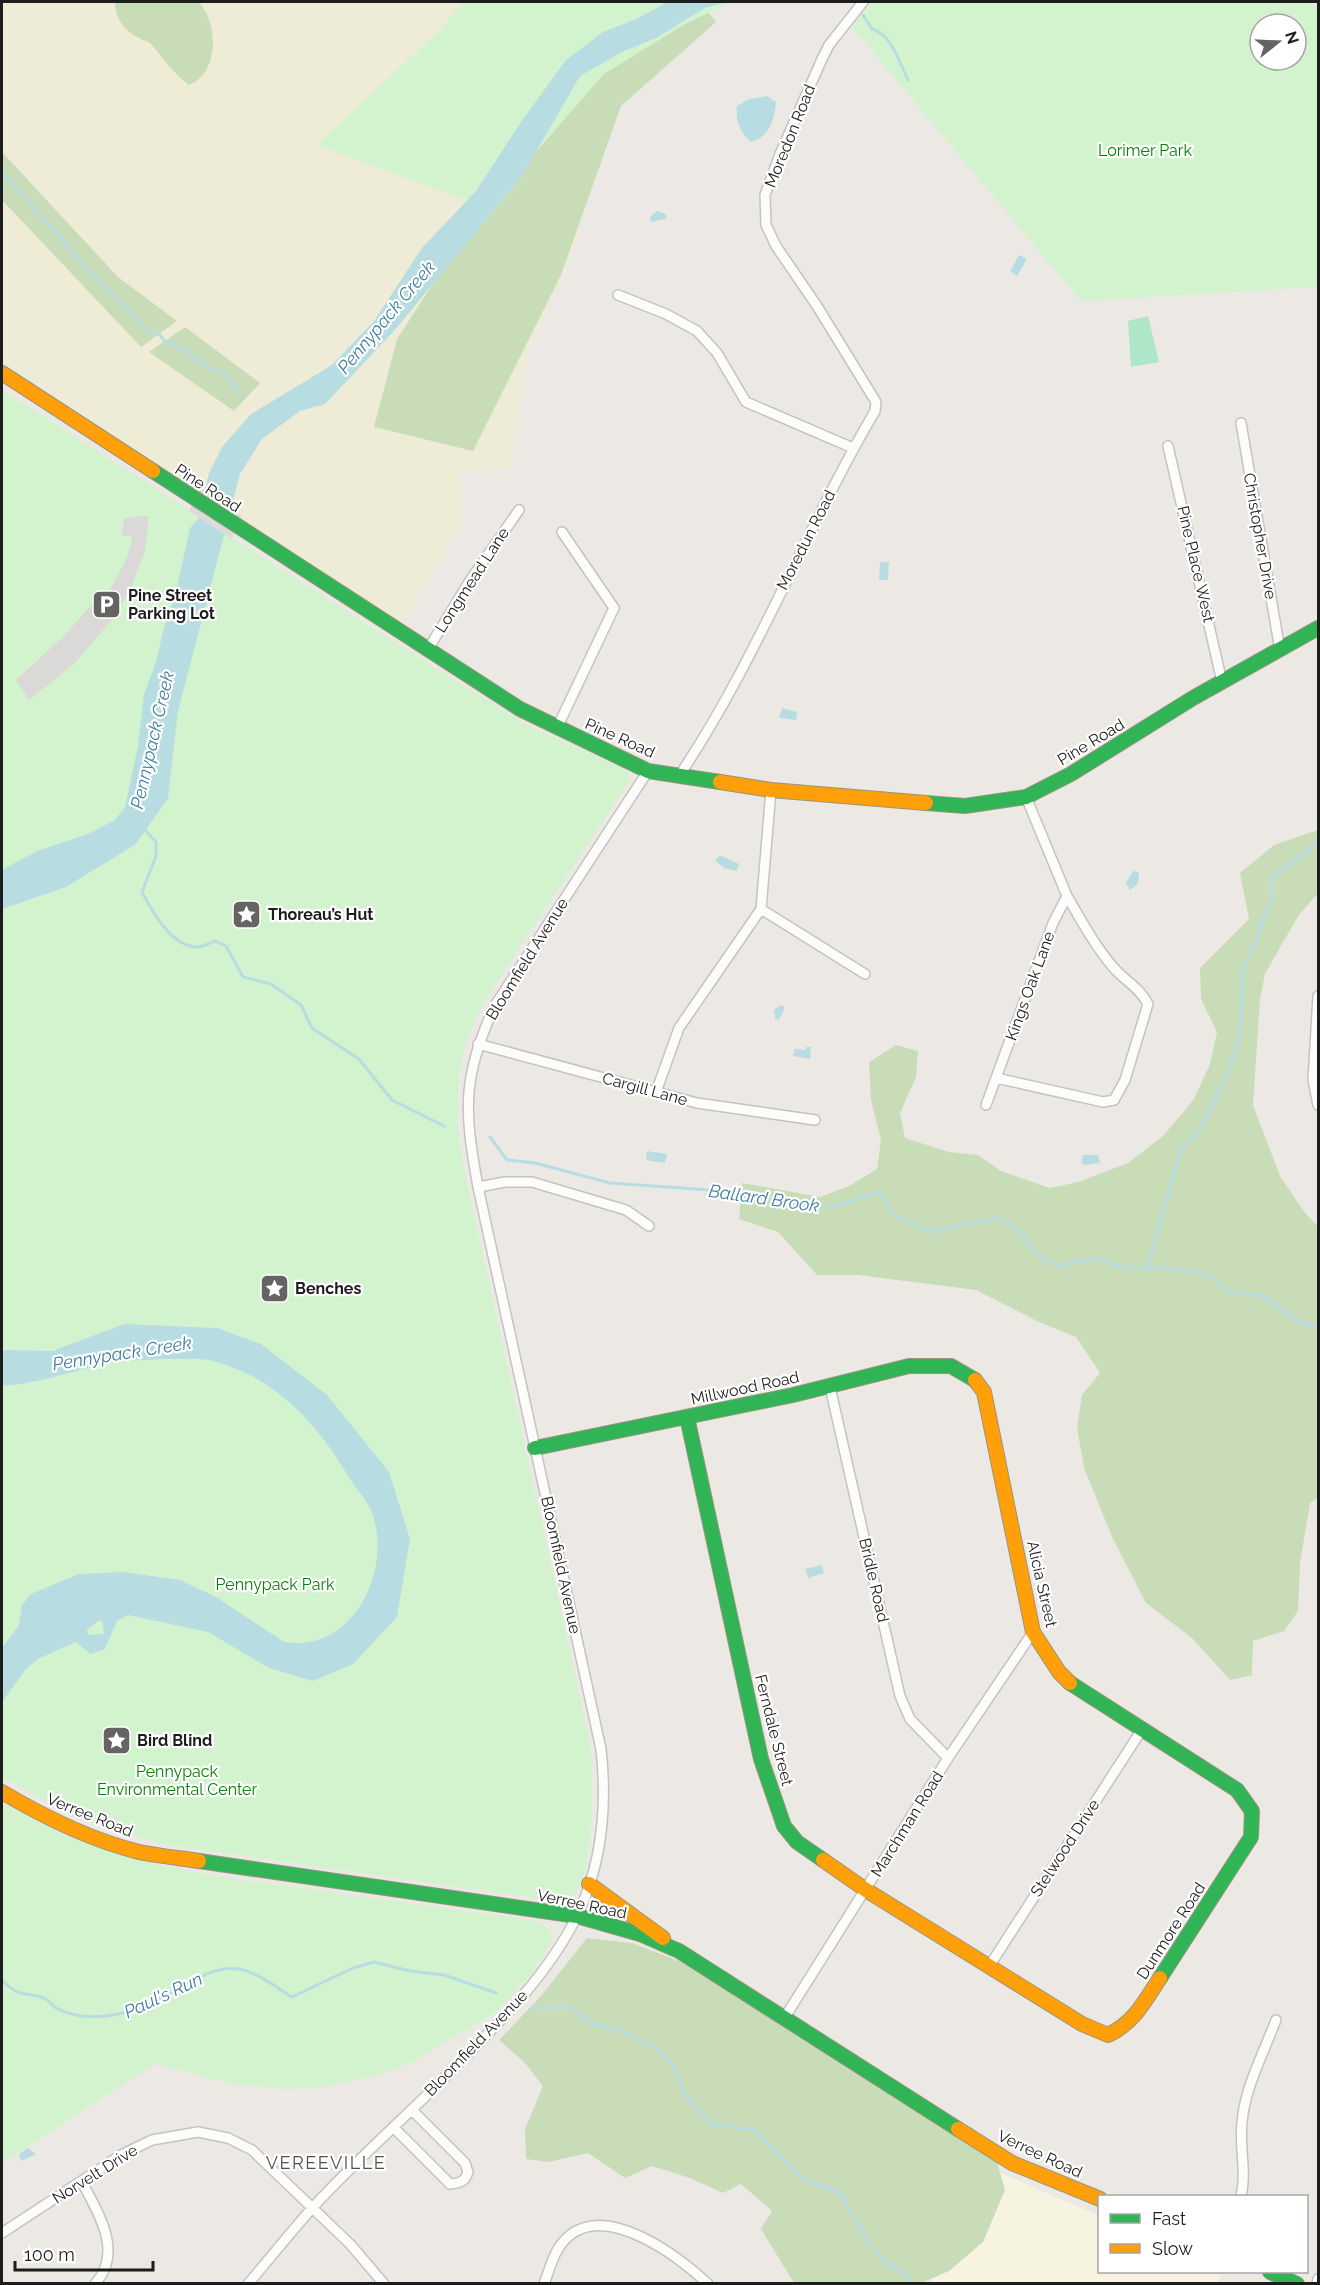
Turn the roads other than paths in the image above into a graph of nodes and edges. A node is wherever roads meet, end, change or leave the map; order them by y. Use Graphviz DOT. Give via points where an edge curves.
graph roads {
  1 [pos="863,2"];
  2 [pos="618,295"];
  3 [pos="817,306"];
  4 [pos="2,373"];
  5 [pos="1241,423"];
  6 [pos="1168,446"];
  7 [pos="853,448"];
  8 [pos="519,510"];
  9 [pos="562,532"];
  10 [pos="1318,628"];
  11 [pos="1280,650"];
  12 [pos="427,651"];
  13 [pos="1222,682"];
  14 [pos="557,728"];
  15 [pos="648,771"];
  16 [pos="679,776"];
  17 [pos="771,790"];
  18 [pos="1026,797"];
  19 [pos="1067,896"];
  20 [pos="761,909"];
  21 [pos="865,974"];
  22 [pos="1318,996"];
  23 [pos="478,1044"];
  24 [pos="996,1078"];
  25 [pos="656,1092"];
  26 [pos="986,1105"];
  27 [pos="1318,1105"];
  28 [pos="815,1120"];
  29 [pos="478,1187"];
  30 [pos="649,1226"];
  31 [pos="961,1368"];
  32 [pos="830,1387"];
  33 [pos="687,1417"];
  34 [pos="535,1448"];
  35 [pos="1033,1632"];
  36 [pos="1141,1731"];
  37 [pos="948,1758"];
  38 [pos="2,1792"];
  39 [pos="1254,1821"];
  40 [pos="590,1884"];
  41 [pos="866,1890"];
  42 [pos="577,1916"];
  43 [pos="679,1951"];
  44 [pos="990,1965"];
  45 [pos="785,2018"];
  46 [pos="1276,2019"];
  47 [pos="1095,2030"];
  48 [pos="412,2110"];
  49 [pos="394,2128"];
  50 [pos="82,2182"];
  51 [pos="1241,2195"];
  52 [pos="1098,2198"];
  53 [pos="314,2207"];
  54 [pos="2,2233"];
  55 [pos="1274,2273"];
  56 [pos="1318,2279"];
  57 [pos="95,2283"];
  58 [pos="248,2283"];
  59 [pos="384,2283"];
  60 [pos="544,2283"];
  61 [pos="708,2283"];
  62 [pos="1297,2283"];
  63 [pos="1317,2283"];
  1 -- 3 [label="street, Moredon Road" via="829,45 765,195 766,225"];
  2 -- 7 [label="street" via="697,331 717,353 746,402"];
  3 -- 7 [label="street, Moredun Road" via="876,402 875,411"];
  4 -- 12 [label="street, Pine Road"];
  5 -- 11 [label="street, Christopher Drive"];
  6 -- 13 [label="street, Pine Place West"];
  7 -- 16 [label="street, Moredun Road" via="714,723"];
  8 -- 12 [label="street, Longmead Lane"];
  9 -- 14 [label="street" via="614,608"];
  10 -- 11 [label="street, Pine Road"];
  11 -- 13 [label="street, Pine Road"];
  12 -- 14 [label="street, Pine Road"];
  13 -- 18 [label="street, Pine Road"];
  14 -- 15 [label="street, Pine Road"];
  15 -- 16 [label="street, Pine Road"];
  15 -- 23 [label="street, Bloomfield Avenue" via="515,972"];
  16 -- 17 [label="street, Pine Road"];
  17 -- 18 [label="street, Pine Road" via="965,806"];
  17 -- 20 [label="street"];
  18 -- 19 [label="street"];
  19 -- 24 [label="street, Kings Oak Lane" via="1053,923"];
  19 -- 24 [label="street" via="1113,968 1142,993 1148,1004 1125,1080 1114,1100 1103,1102"];
  20 -- 21 [label="street"];
  20 -- 25 [label="street" via="680,1028"];
  22 -- 27 [label="street" via="1313,1080"];
  23 -- 25 [label="street, Cargill Lane"];
  23 -- 29 [label="street, Bloomfield Avenue" via="468,1081 467,1108"];
  24 -- 26 [label="street, Kings Oak Lane"];
  25 -- 28 [label="street, Cargill Lane" via="697,1103"];
  29 -- 30 [label="street" via="532,1182 627,1210"];
  29 -- 34 [label="street, Bloomfield Avenue"];
  31 -- 32 [label="street, Millwood Road" via="915,1366"];
  31 -- 35 [label="street, Alicia Street" via="984,1392"];
  32 -- 33 [label="street, Millwood Road"];
  32 -- 37 [label="street, Bridle Road" via="900,1696 910,1719"];
  33 -- 34 [label="street, Millwood Road"];
  33 -- 41 [label="street, Ferndale Street" via="761,1760 784,1826 798,1842"];
  34 -- 40 [label="street, Bloomfield Avenue" via="601,1749 602,1818"];
  35 -- 36 [label="street, Alicia Street" via="1074,1688"];
  35 -- 37 [label="street, Marchman Road"];
  36 -- 39 [label="street, Alicia Street" via="1238,1790 1251,1806"];
  36 -- 44 [label="street, Stelwood Drive"];
  37 -- 41 [label="street, Marchman Road"];
  38 -- 42 [label="street, Verree Road" via="67,1827 141,1852"];
  39 -- 47 [label="street, Dunmore Road" via="1251,1837 1135,2017 1124,2028 1108,2035"];
  40 -- 42 [label="street, Bloomfield Avenue"];
  40 -- 43 [label="street"];
  41 -- 44 [label="street, Ferndale Street"];
  41 -- 45 [label="street, Marchman Road"];
  42 -- 43 [label="street, Verree Road" via="640,1934"];
  42 -- 48 [label="street, Bloomfield Avenue" via="538,1977 511,2009"];
  43 -- 45 [label="street, Verree Road"];
  44 -- 47 [label="street, Ferndale Street"];
  45 -- 52 [label="street, Verree Road" via="1012,2163"];
  46 -- 51 [label="street" via="1244,2103"];
  48 -- 49 [label="street, Bloomfield Avenue"];
  48 -- 49 [label="street" via="465,2163 466,2179 450,2184"];
  49 -- 53 [label="street, Bloomfield Avenue"];
  50 -- 53 [label="street, Norvelt Drive" via="121,2155 152,2140 198,2132 228,2138 252,2150"];
  50 -- 54 [label="street, Norvelt Drive"];
  50 -- 57 [label="street" via="105,2226 109,2249"];
  53 -- 58 [label="street, Bloomfield Avenue"];
  53 -- 59 [label="street, Norvelt Drive"];
  55 -- 62 [label="street"];
  56 -- 63 [label="street"];
  60 -- 61 [label="street" via="555,2252 571,2234 596,2226 654,2241"];
}
